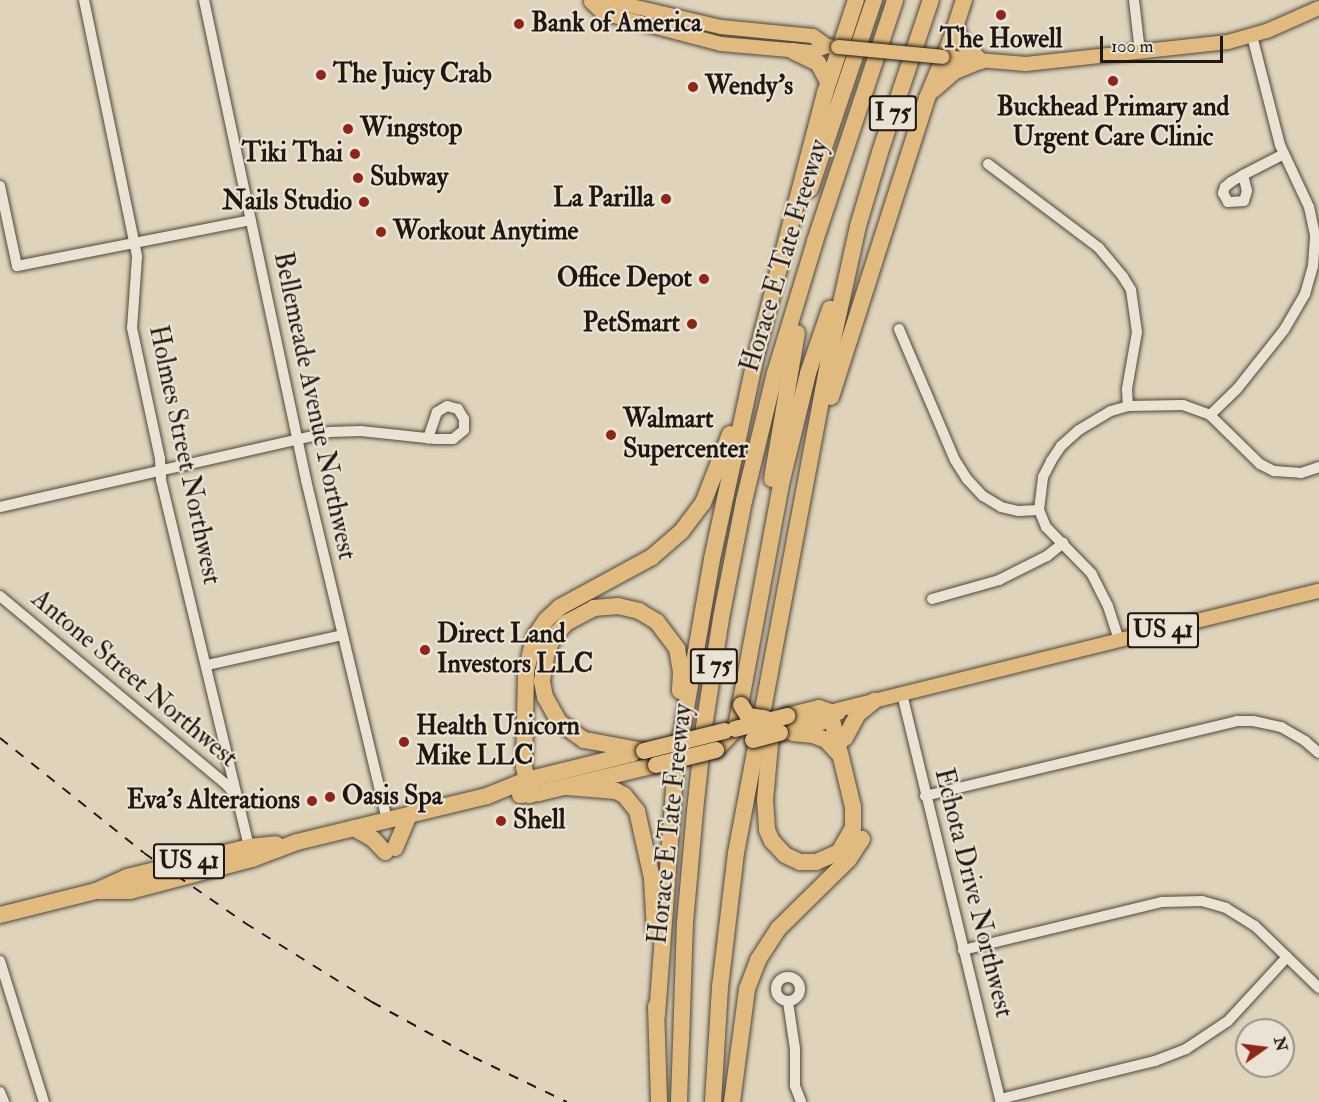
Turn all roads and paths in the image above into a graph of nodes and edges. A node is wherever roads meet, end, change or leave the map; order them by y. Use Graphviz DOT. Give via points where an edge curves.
graph roads {
  1 [pos="84,0"];
  2 [pos="204,0"];
  3 [pos="596,0"];
  4 [pos="856,0"];
  5 [pos="874,0"];
  6 [pos="895,0"];
  7 [pos="931,0"];
  8 [pos="964,0"];
  9 [pos="1134,0"];
  10 [pos="1319,9"];
  11 [pos="956,26"];
  12 [pos="1252,36"];
  13 [pos="833,47"];
  14 [pos="793,51"];
  15 [pos="1140,52"];
  16 [pos="942,57"];
  17 [pos="980,61"];
  18 [pos="828,82"];
  19 [pos="927,98"];
  20 [pos="1284,154"];
  21 [pos="988,164"];
  22 [pos="1243,175"];
  23 [pos="0,186"];
  24 [pos="251,220"];
  25 [pos="858,226"];
  26 [pos="815,241"];
  27 [pos="135,243"];
  28 [pos="765,325"];
  29 [pos="899,329"];
  30 [pos="755,360"];
  31 [pos="1128,406"];
  32 [pos="1210,415"];
  33 [pos="297,437"];
  34 [pos="428,438"];
  35 [pos="1319,467"];
  36 [pos="160,469"];
  37 [pos="778,473"];
  38 [pos="805,479"];
  39 [pos="0,507"];
  40 [pos="1039,510"];
  41 [pos="1063,543"];
  42 [pos="791,555"];
  43 [pos="1319,591"];
  44 [pos="0,596"];
  45 [pos="932,599"];
  46 [pos="342,635"];
  47 [pos="1119,640"];
  48 [pos="207,665"];
  49 [pos="902,694"];
  50 [pos="874,701"];
  51 [pos="741,705"];
  52 [pos="833,711"];
  53 [pos="791,725"];
  54 [pos="730,726"];
  55 [pos="845,738"];
  56 [pos="753,740"];
  57 [pos="716,750"];
  58 [pos="644,751"];
  59 [pos="1319,753"];
  60 [pos="841,755"];
  61 [pos="676,767"];
  62 [pos="567,787"];
  63 [pos="528,788"];
  64 [pos="925,796"];
  65 [pos="238,798"];
  66 [pos="409,815"];
  67 [pos="387,820"];
  68 [pos="354,828"];
  69 [pos="297,842"];
  70 [pos="249,847"];
  71 [pos="96,891"];
  72 [pos="0,915"];
  73 [pos="963,950"];
  74 [pos="1287,957"];
  75 [pos="0,961"];
  76 [pos="1319,988"];
  77 [pos="788,1002"];
  78 [pos="657,1015"];
  79 [pos="0,1092"];
  80 [pos="1000,1101"];
  81 [pos="4,1102"];
  82 [pos="44,1102"];
  83 [pos="659,1102"];
  84 [pos="679,1102"];
  85 [pos="713,1102"];
  86 [pos="732,1102"];
  87 [pos="801,1102"];
  1 -- 27 [label="street, Holmes Street Northwest"];
  2 -- 24 [label="street, Bellemeade Avenue Northwest"];
  3 -- 13 [label="main road" via="721,27 813,36"];
  3 -- 14 [label="main road" via="603,13 721,44"];
  4 -- 13 [label="highway"];
  5 -- 28 [label="highway"];
  6 -- 26 [label="highway, Horace E Tate Freeway / I 75"];
  7 -- 25 [label="highway, I 75"];
  8 -- 11 [label="highway"];
  9 -- 15 [label="street"];
  10 -- 12 [label="main road"];
  11 -- 16 [label="highway"];
  11 -- 17 [label="highway" via="961,41"];
  12 -- 15 [label="main road"];
  12 -- 20 [label="street"];
  13 -- 14 [label="main road"];
  13 -- 16 [label="main road, bridge"];
  13 -- 18 [label="highway"];
  14 -- 18 [label="highway" via="818,63"];
  15 -- 17 [label="main road" via="1026,64"];
  16 -- 17 [label="main road"];
  16 -- 19 [label="highway"];
  17 -- 19 [label="highway" via="946,76"];
  18 -- 28 [label="highway"];
  19 -- 38 [label="highway"];
  20 -- 22 [label="street"];
  20 -- 32 [label="street" via="1313,220 1315,251 1310,281 1284,330 1237,389"];
  21 -- 31 [label="street" via="1099,248 1131,290 1137,332 1127,389"];
  23 -- 27 [label="street" via="17,266"];
  24 -- 27 [label="street"];
  24 -- 33 [label="street, Bellemeade Avenue Northwest"];
  25 -- 37 [label="highway"];
  25 -- 38 [label="highway, I 75"];
  26 -- 37 [label="highway"];
  26 -- 84 [label="highway, Horace E Tate Freeway / I 75" via="775,373 744,501 704,727 685,923"];
  27 -- 36 [label="street, Holmes Street Northwest" via="138,271 132,328"];
  28 -- 30 [label="highway"];
  29 -- 40 [label="street" via="955,460 967,479 1001,507"];
  30 -- 61 [label="highway" via="712,559"];
  30 -- 63 [label="highway" via="711,487 692,520 652,557 560,607 535,636 526,671 524,767"];
  31 -- 32 [label="street" via="1183,405"];
  31 -- 40 [label="street" via="1094,420 1061,447 1043,477"];
  32 -- 35 [label="street" via="1260,464 1274,471 1291,474"];
  33 -- 34 [label="street" via="360,431"];
  33 -- 36 [label="street"];
  33 -- 46 [label="street, Bellemeade Avenue Northwest"];
  36 -- 39 [label="street"];
  36 -- 48 [label="street, Holmes Street Northwest"];
  37 -- 51 [label="highway"];
  37 -- 54 [label="highway"];
  38 -- 42 [label="highway, I 75"];
  40 -- 41 [label="street" via="1047,527"];
  41 -- 45 [label="street" via="1047,556 999,580"];
  41 -- 47 [label="street" via="1098,585"];
  42 -- 60 [label="highway" via="765,800 772,842 792,859 807,863 824,860 839,852 850,837 854,828 853,807"];
  42 -- 85 [label="highway, I 75" via="736,853 720,987"];
  43 -- 47 [label="main road, US 41"];
  44 -- 65 [label="street, Antone Street Northwest"];
  46 -- 48 [label="street"];
  46 -- 67 [label="street, Bellemeade Avenue Northwest"];
  47 -- 49 [label="main road, US 41"];
  48 -- 65 [label="street, Holmes Street Northwest"];
  49 -- 50 [label="main road, US 41"];
  49 -- 64 [label="street, Echota Drive Northwest"];
  50 -- 52 [label="main road, US 41"];
  50 -- 55 [label="highway" via="858,714"];
  51 -- 53 [label="highway, bridge" via="750,717"];
  51 -- 54 [label="highway"];
  52 -- 53 [label="highway, US 41" via="819,708"];
  52 -- 55 [label="highway"];
  52 -- 60 [label="highway"];
  53 -- 54 [label="highway, US 41, bridge"];
  53 -- 56 [label="highway, US 41, bridge"];
  53 -- 60 [label="highway" via="826,740"];
  54 -- 56 [label="highway, bridge"];
  54 -- 57 [label="highway"];
  54 -- 58 [label="highway, US 41, bridge"];
  55 -- 86 [label="highway" via="863,805 862,840 849,859 779,928 758,960 747,989"];
  56 -- 57 [label="highway, US 41"];
  57 -- 62 [label="highway, US 41, bridge"];
  58 -- 61 [label="highway" via="584,741 565,728 551,711 542,681 547,650 555,635 578,615 605,606 630,608 657,622 671,639 681,671"];
  58 -- 63 [label="highway, US 41"];
  59 -- 64 [label="street" via="1281,728 1237,721"];
  61 -- 78 [label="highway"];
  62 -- 63 [label="highway, US 41"];
  62 -- 78 [label="highway" via="616,790 638,811 653,886"];
  63 -- 66 [label="highway, US 41"];
  64 -- 73 [label="street, Echota Drive Northwest"];
  65 -- 70 [label="street, Holmes Street Northwest"];
  66 -- 67 [label="highway, US 41"];
  66 -- 68 [label="highway" via="390,850"];
  67 -- 68 [label="highway, US 41"];
  68 -- 69 [label="highway, US 41"];
  69 -- 70 [label="highway, US 41"];
  69 -- 71 [label="highway, US 41" via="252,859 130,891"];
  70 -- 71 [label="highway, US 41" via="127,877"];
  71 -- 72 [label="highway, US 41"];
  73 -- 74 [label="street" via="1187,899 1214,903 1237,913"];
  73 -- 80 [label="street, Echota Drive Northwest"];
  74 -- 76 [label="street"];
  74 -- 80 [label="street" via="1228,1021 1186,1049 1155,1061"];
  75 -- 82 [label="street"];
  77 -- 87 [label="street" via="795,1049 795,1086"];
  78 -- 83 [label="highway"];
  79 -- 81 [label="street"];
}
